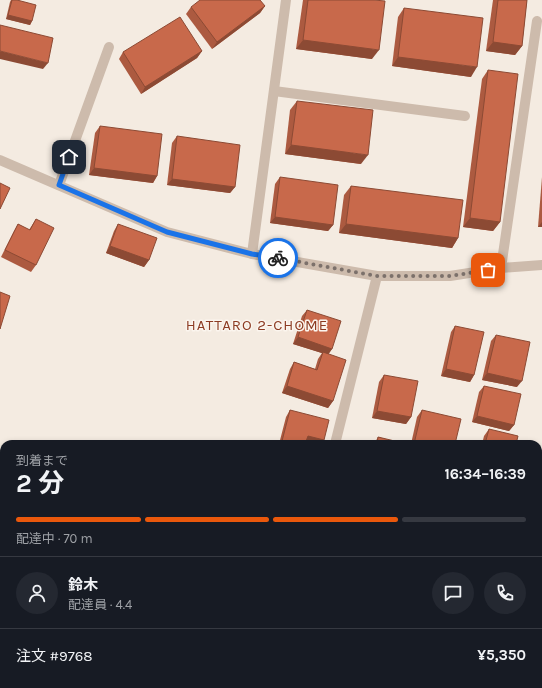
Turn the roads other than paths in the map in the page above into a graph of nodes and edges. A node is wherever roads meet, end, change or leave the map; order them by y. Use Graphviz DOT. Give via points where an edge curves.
graph roads {
  1 [pos="286,0"];
  2 [pos="537,21"];
  3 [pos="109,47"];
  4 [pos="274,91"];
  5 [pos="465,116"];
  6 [pos="0,160"];
  7 [pos="59,185"];
  8 [pos="252,254"];
  9 [pos="542,265"];
  10 [pos="501,268"];
  11 [pos="377,276"];
  12 [pos="336,440"];
  1 -- 4 [label="street"];
  2 -- 10 [label="street"];
  3 -- 7 [label="street"];
  4 -- 5 [label="street"];
  4 -- 8 [label="street"];
  6 -- 7 [label="street"];
  7 -- 8 [label="street" via="167,232"];
  8 -- 11 [label="street"];
  9 -- 10 [label="street"];
  10 -- 11 [label="street" via="450,276"];
  11 -- 12 [label="street"];
}
